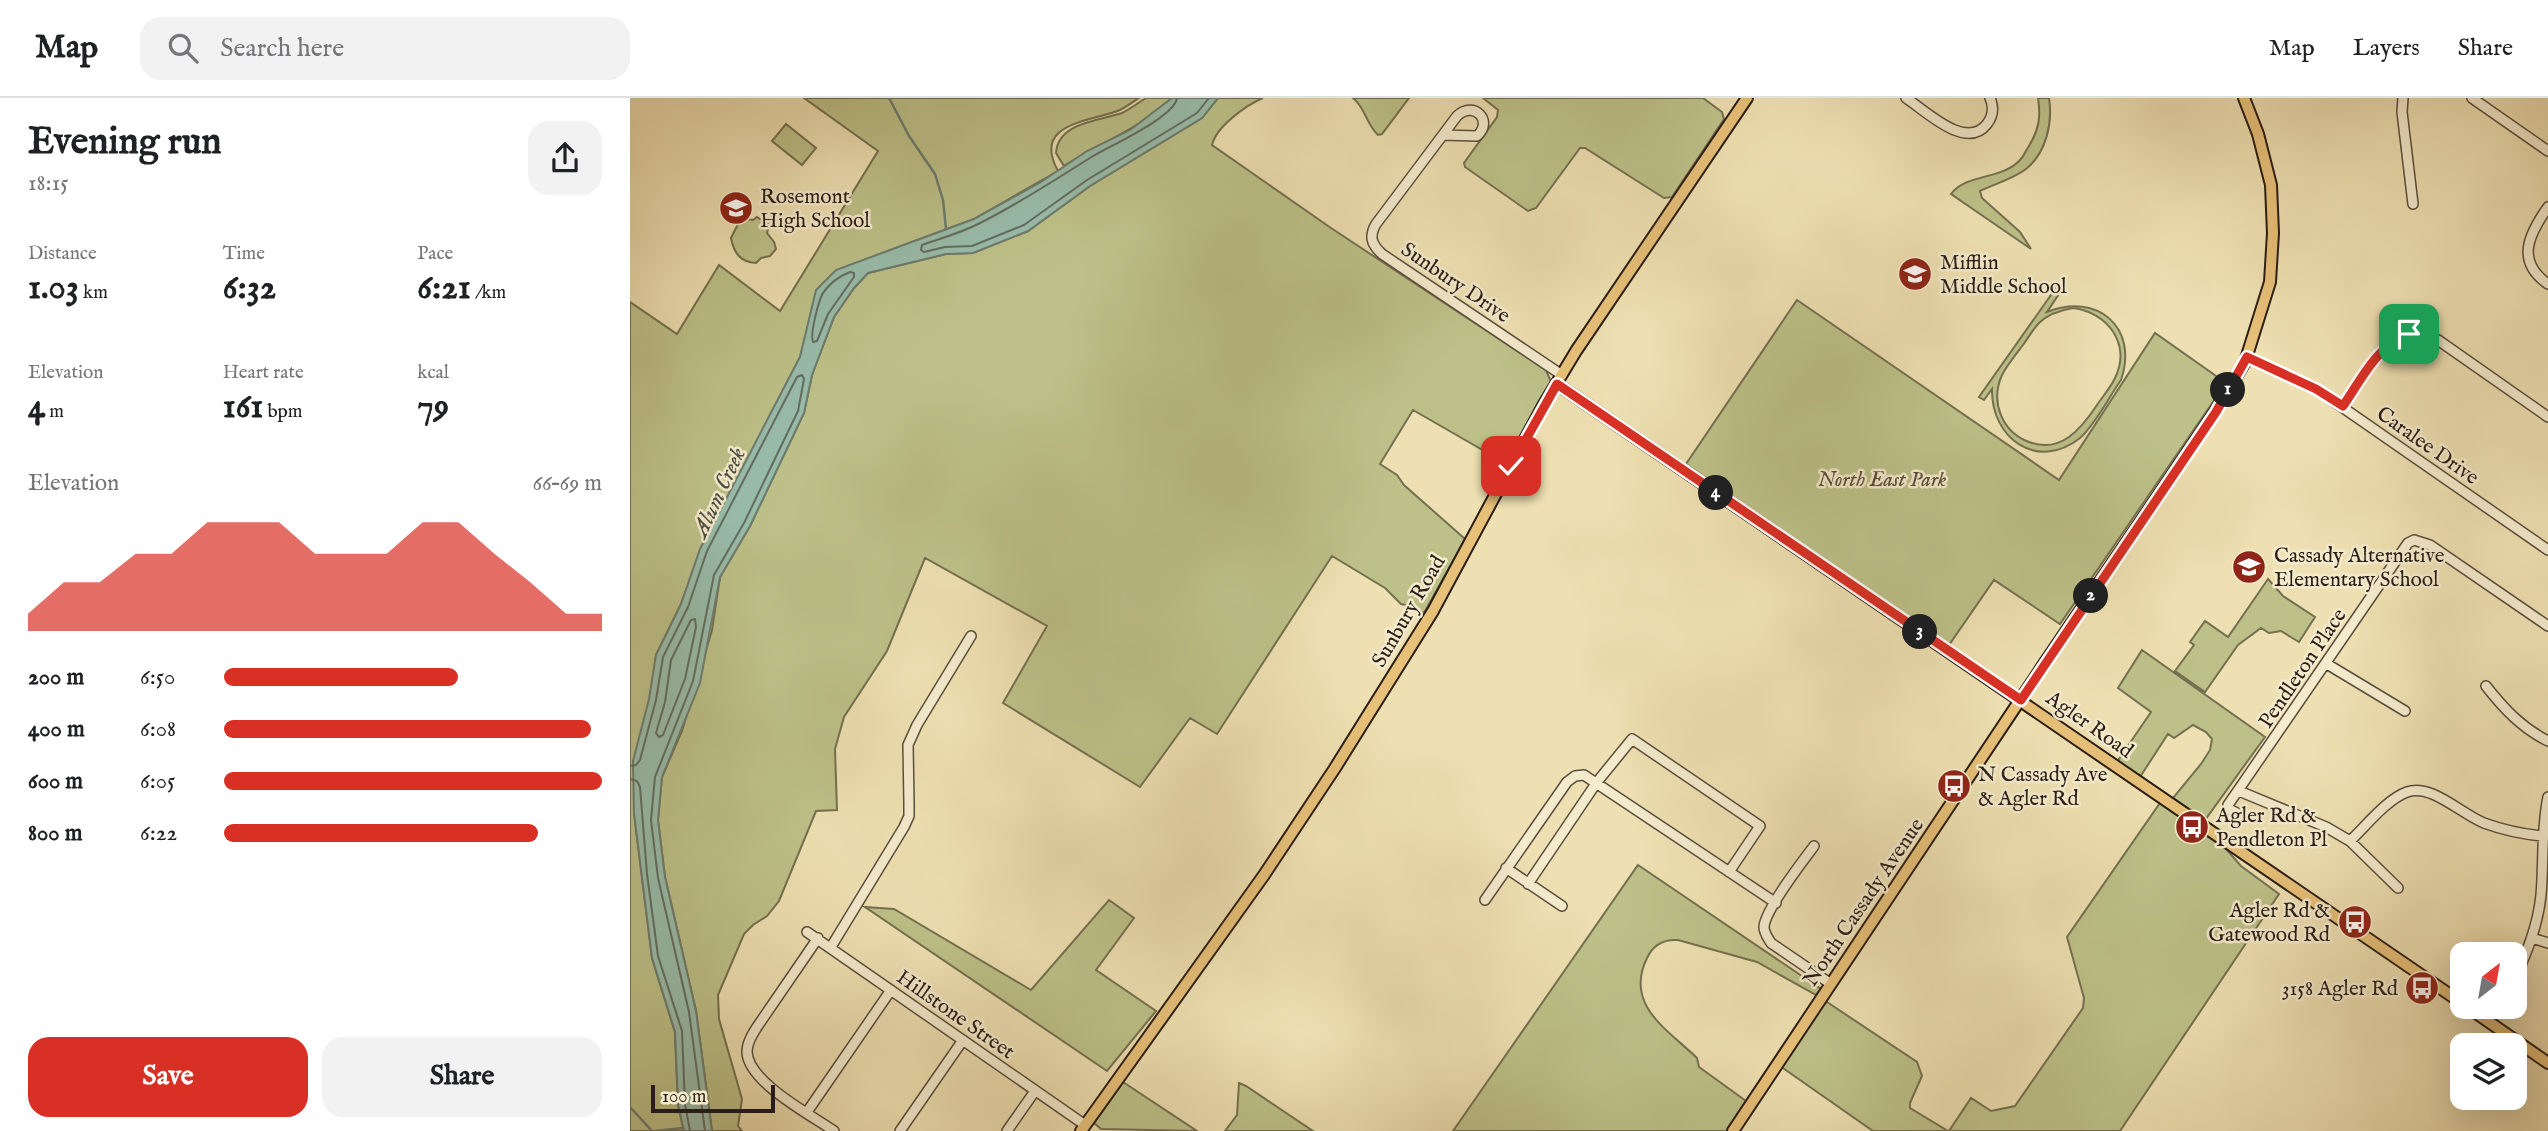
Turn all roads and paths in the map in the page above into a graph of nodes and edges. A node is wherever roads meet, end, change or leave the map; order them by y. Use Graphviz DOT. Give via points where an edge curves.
graph roads {
  1 [pos="1747,98"];
  2 [pos="1906,98"];
  3 [pos="1990,98"];
  4 [pos="2244,98"];
  5 [pos="2403,98"];
  6 [pos="2472,98"];
  7 [pos="1443,135"];
  8 [pos="2548,151"];
  9 [pos="2413,204"];
  10 [pos="2548,207"];
  11 [pos="2548,284"];
  12 [pos="2247,357"];
  13 [pos="1560,379"];
  14 [pos="2343,406"];
  15 [pos="2548,417"];
  16 [pos="2548,550"];
  17 [pos="2548,626"];
  18 [pos="971,636"];
  19 [pos="2327,664"];
  20 [pos="2486,687"];
  21 [pos="2021,700"];
  22 [pos="2405,711"];
  23 [pos="2548,741"];
  24 [pos="1597,782"];
  25 [pos="2239,790"];
  26 [pos="2548,797"];
  27 [pos="2239,814"];
  28 [pos="2542,836"];
  29 [pos="2350,841"];
  30 [pos="1814,846"];
  31 [pos="1506,868"];
  32 [pos="1729,872"];
  33 [pos="1528,884"];
  34 [pos="2398,888"];
  35 [pos="1485,900"];
  36 [pos="1776,903"];
  37 [pos="1562,906"];
  38 [pos="807,932"];
  39 [pos="818,938"];
  40 [pos="2532,938"];
  41 [pos="2548,943"];
  42 [pos="831,947"];
  43 [pos="2527,950"];
  44 [pos="1831,984"];
  45 [pos="891,989"];
  46 [pos="2450,995"];
  47 [pos="2485,1019"];
  48 [pos="2488,1021"];
  49 [pos="963,1040"];
  50 [pos="2548,1063"];
  51 [pos="1035,1091"];
  52 [pos="807,1112"];
  53 [pos="1083,1128"];
  54 [pos="834,1131"];
  55 [pos="900,1131"];
  56 [pos="1007,1131"];
  57 [pos="1733,1131"];
  1 -- 13 [label="main road, Sunbury Road"];
  2 -- 3 [label="street" via="1957,132 1971,135 1991,119"];
  4 -- 12 [label="main road, North Cassady Avenue" via="2271,185 2273,233 2270,282"];
  5 -- 9 [label="street"];
  6 -- 8 [label="street"];
  7 -- 13 [label="street, Sunbury Drive" via="1376,224 1372,242 1382,254"];
  10 -- 11 [label="street" via="2531,233 2528,259 2533,271"];
  12 -- 14 [label="street, Caralee Drive"];
  12 -- 21 [label="main road, North Cassady Avenue" via="2216,412"];
  13 -- 21 [label="main road, Agler Road"];
  13 -- 53 [label="main road, Sunbury Road" via="1435,606 1340,759 1264,875"];
  14 -- 15 [label="street" via="2394,339 2424,334"];
  14 -- 16 [label="street, Caralee Drive"];
  17 -- 19 [label="street, Pendleton Place" via="2430,545 2414,540 2402,548"];
  18 -- 42 [label="street" via="908,745 909,816"];
  19 -- 22 [label="street"];
  19 -- 25 [label="street, Pendleton Place"];
  20 -- 23 [label="street" via="2513,717"];
  21 -- 44 [label="main road, North Cassady Avenue"];
  21 -- 46 [label="main road, Agler Road"];
  24 -- 31 [label="street" via="1584,775 1567,782"];
  24 -- 32 [label="street"];
  24 -- 32 [label="street" via="1632,739 1760,826"];
  24 -- 33 [label="street"];
  25 -- 27 [label="street" via="2228,805"];
  25 -- 29 [label="street"];
  26 -- 28 [label="street"];
  28 -- 29 [label="street" via="2481,821 2426,791 2414,790 2395,797"];
  28 -- 40 [label="street" via="2541,897"];
  29 -- 34 [label="street"];
  30 -- 36 [label="street"];
  31 -- 33 [label="street"];
  31 -- 35 [label="street"];
  32 -- 36 [label="street"];
  33 -- 37 [label="street"];
  36 -- 44 [label="street" via="1764,925 1771,943"];
  38 -- 39 [label="street, Hillstone Street"];
  39 -- 42 [label="street, Hillstone Street"];
  39 -- 52 [label="street" via="757,1027 747,1053 761,1080"];
  40 -- 41 [label="street"];
  40 -- 43 [label="street"];
  42 -- 45 [label="street, Hillstone Street"];
  44 -- 57 [label="main road, North Cassady Avenue"];
  45 -- 49 [label="street, Hillstone Street"];
  45 -- 52 [label="street"];
  47 -- 48 [label="main road, Agler Road"];
  48 -- 50 [label="main road, Agler Road"];
  49 -- 51 [label="street, Hillstone Street"];
  49 -- 55 [label="street"];
  51 -- 53 [label="street, Hillstone Street"];
  51 -- 56 [label="street"];
  52 -- 54 [label="street"];
}
